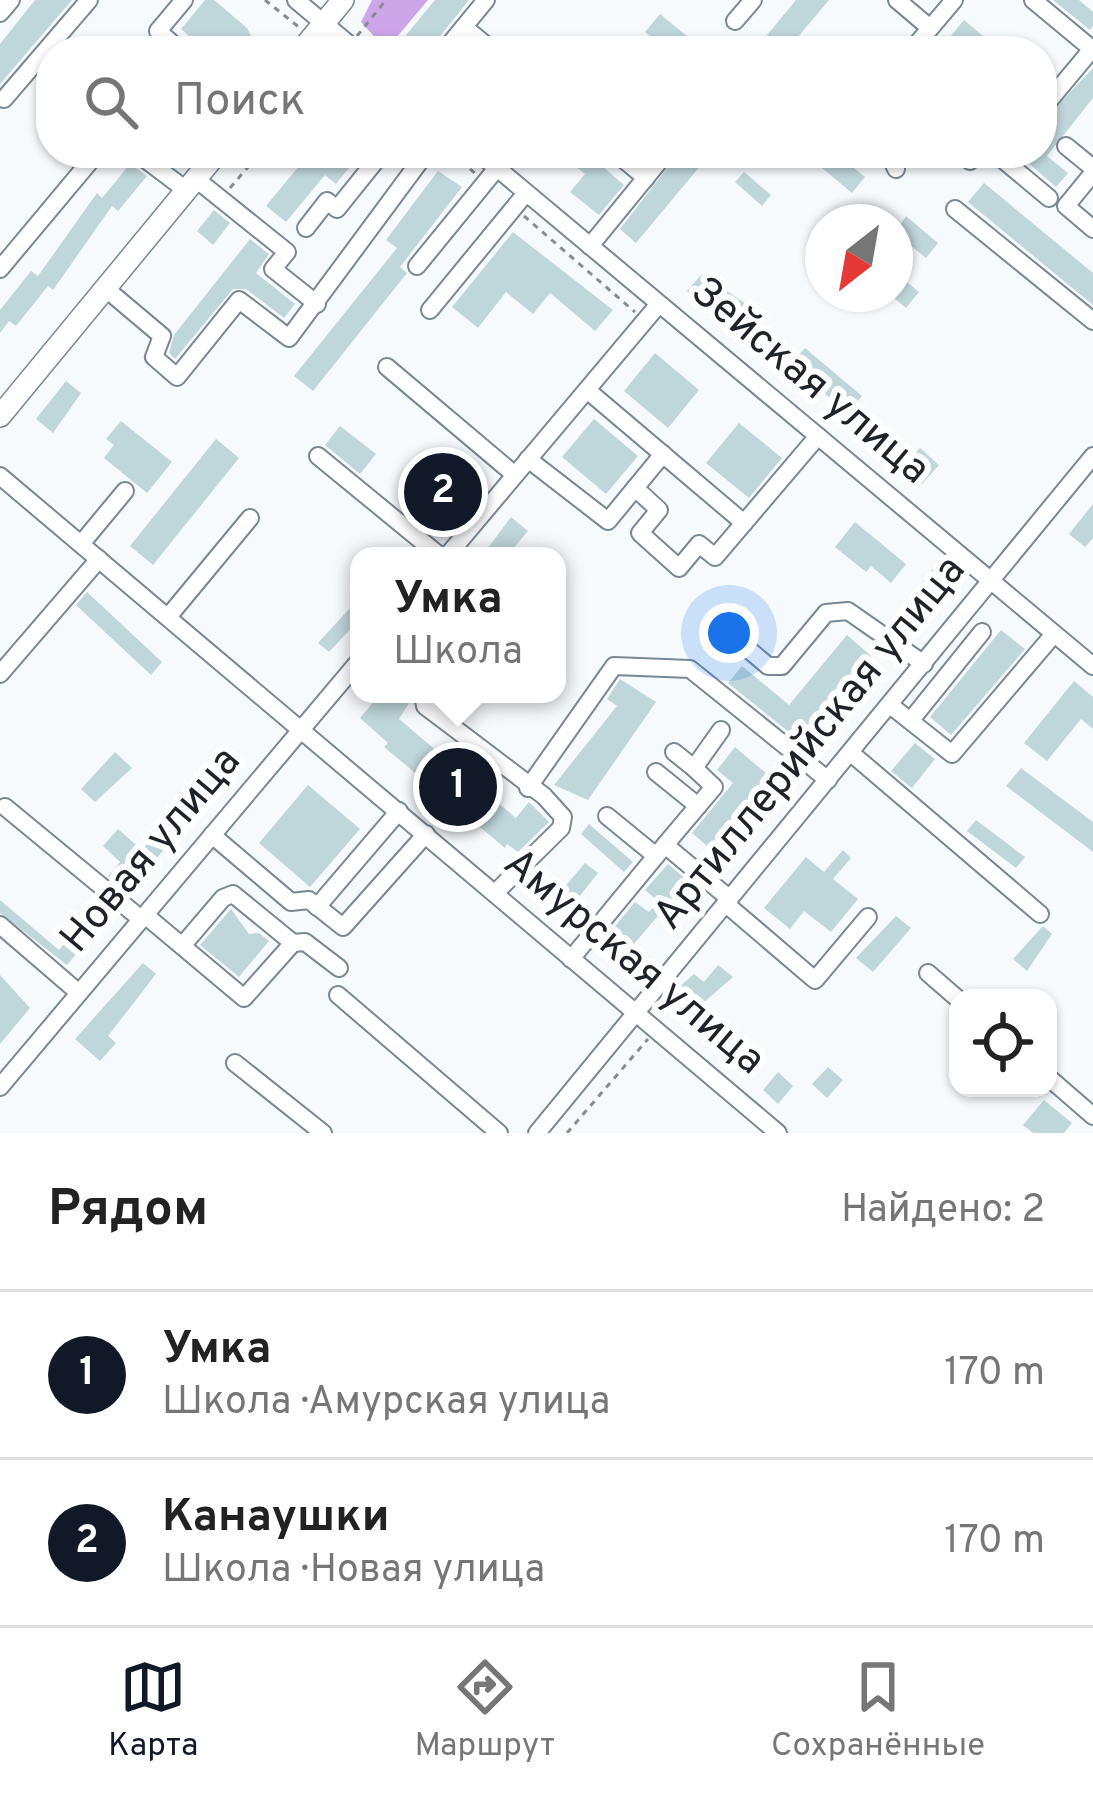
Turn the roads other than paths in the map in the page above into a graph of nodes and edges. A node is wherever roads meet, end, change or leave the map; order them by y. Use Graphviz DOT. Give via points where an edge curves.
graph roads {
  1 [pos="11,0"];
  2 [pos="89,0"];
  3 [pos="184,0"];
  4 [pos="296,0"];
  5 [pos="344,0"];
  6 [pos="486,0"];
  7 [pos="753,0"];
  8 [pos="897,0"];
  9 [pos="954,0"];
  10 [pos="1033,0"];
  11 [pos="0,13"];
  12 [pos="735,21"];
  13 [pos="464,26"];
  14 [pos="931,28"];
  15 [pos="58,36"];
  16 [pos="164,36"];
  17 [pos="311,36"];
  18 [pos="314,36"];
  19 [pos="456,36"];
  20 [pos="476,36"];
  21 [pos="924,36"];
  22 [pos="1092,48"];
  23 [pos="36,62"];
  24 [pos="1057,91"];
  25 [pos="4,99"];
  26 [pos="1066,146"];
  27 [pos="85,168"];
  28 [pos="163,168"];
  29 [pos="204,168"];
  30 [pos="370,168"];
  31 [pos="415,168"];
  32 [pos="488,168"];
  33 [pos="634,168"];
  34 [pos="654,168"];
  35 [pos="1013,168"];
  36 [pos="1093,171"];
  37 [pos="492,175"];
  38 [pos="646,178"];
  39 [pos="191,184"];
  40 [pos="1049,198"];
  41 [pos="520,200"];
  42 [pos="955,209"];
  43 [pos="305,228"];
  44 [pos="1093,229"];
  45 [pos="590,246"];
  46 [pos="417,266"];
  47 [pos="0,269"];
  48 [pos="105,288"];
  49 [pos="316,304"];
  50 [pos="659,304"];
  51 [pos="430,310"];
  52 [pos="1093,321"];
  53 [pos="387,367"];
  54 [pos="587,389"];
  55 [pos="0,416"];
  56 [pos="818,436"];
  57 [pos="663,454"];
  58 [pos="1093,455"];
  59 [pos="318,456"];
  60 [pos="528,459"];
  61 [pos="515,475"];
  62 [pos="0,476"];
  63 [pos="635,488"];
  64 [pos="124,491"];
  65 [pos="250,518"];
  66 [pos="744,523"];
  67 [pos="81,544"];
  68 [pos="432,547"];
  69 [pos="451,547"];
  70 [pos="99,559"];
  71 [pos="991,581"];
  72 [pos="168,617"];
  73 [pos="982,632"];
  74 [pos="1054,634"];
  75 [pos="734,638"];
  76 [pos="924,664"];
  77 [pos="1093,666"];
  78 [pos="350,672"];
  79 [pos="0,674"];
  80 [pos="424,703"];
  81 [pos="890,705"];
  82 [pos="911,720"];
  83 [pos="302,728"];
  84 [pos="721,730"];
  85 [pos="674,752"];
  86 [pos="851,753"];
  87 [pos="694,768"];
  88 [pos="656,772"];
  89 [pos="828,780"];
  90 [pos="527,788"];
  91 [pos="698,806"];
  92 [pos="4,807"];
  93 [pos="398,811"];
  94 [pos="608,816"];
  95 [pos="426,834"];
  96 [pos="212,835"];
  97 [pos="661,851"];
  98 [pos="495,893"];
  99 [pos="728,902"];
  100 [pos="317,907"];
  101 [pos="1040,914"];
  102 [pos="868,916"];
  103 [pos="143,917"];
  104 [pos="0,925"];
  105 [pos="293,943"];
  106 [pos="182,946"];
  107 [pos="571,959"];
  108 [pos="338,968"];
  109 [pos="928,973"];
  110 [pos="949,991"];
  111 [pos="79,993"];
  112 [pos="338,994"];
  113 [pos="637,1015"];
  114 [pos="235,1063"];
  115 [pos="1057,1085"];
  116 [pos="0,1087"];
  117 [pos="1093,1116"];
  118 [pos="323,1133"];
  119 [pos="499,1133"];
  120 [pos="537,1133"];
  121 [pos="778,1133"];
  1 -- 11 [label="street"];
  2 -- 15 [label="street"];
  3 -- 16 [label="street" via="158,31"];
  4 -- 17 [label="street"];
  5 -- 18 [label="main road"];
  6 -- 13 [label="street"];
  7 -- 12 [label="street"];
  8 -- 14 [label="street"];
  9 -- 14 [label="street"];
  10 -- 22 [label="street"];
  13 -- 19 [label="street"];
  13 -- 20 [label="street"];
  14 -- 21 [label="street"];
  22 -- 24 [label="street"];
  23 -- 25 [label="street"];
  26 -- 36 [label="street"];
  27 -- 47 [label="street"];
  28 -- 39 [label="street"];
  29 -- 39 [label="main road"];
  30 -- 43 [label="street" via="337,209 327,201"];
  31 -- 49 [label="street"];
  32 -- 37 [label="street, Зейская улица"];
  33 -- 38 [label="street"];
  34 -- 38 [label="street"];
  35 -- 40 [label="street"];
  36 -- 44 [label="street" via="1066,206"];
  37 -- 41 [label="street, Зейская улица"];
  37 -- 46 [label="street"];
  38 -- 45 [label="street"];
  39 -- 48 [label="main road"];
  39 -- 49 [label="street" via="287,252 273,269"];
  41 -- 45 [label="street, Зейская улица"];
  41 -- 51 [label="street"];
  42 -- 52 [label="street"];
  45 -- 50 [label="street, Зейская улица"];
  48 -- 49 [label="street" via="162,336 154,357 177,377 239,300 290,338"];
  48 -- 55 [label="main road"];
  50 -- 54 [label="street"];
  50 -- 56 [label="street, Зейская улица"];
  53 -- 61 [label="street"];
  54 -- 57 [label="street"];
  54 -- 60 [label="street"];
  56 -- 66 [label="street"];
  56 -- 71 [label="street, Зейская улица"];
  57 -- 63 [label="street"];
  57 -- 66 [label="street"];
  58 -- 71 [label="street, Артиллерийская улица"];
  59 -- 68 [label="street"];
  60 -- 61 [label="street"];
  60 -- 63 [label="street" via="608,521"];
  61 -- 69 [label="street"];
  62 -- 67 [label="street, Амурская улица"];
  63 -- 66 [label="street" via="659,510 640,533 679,568 699,544 715,557"];
  64 -- 67 [label="street"];
  65 -- 72 [label="street"];
  67 -- 70 [label="street, Амурская улица"];
  70 -- 72 [label="street, Амурская улица"];
  70 -- 79 [label="street"];
  71 -- 74 [label="street, Зейская улица"];
  71 -- 76 [label="street, Артиллерийская улица"];
  72 -- 83 [label="street, Амурская улица"];
  73 -- 82 [label="street"];
  74 -- 77 [label="street, Зейская улица"];
  74 -- 82 [label="street" via="952,754"];
  75 -- 76 [label="street" via="768,666 782,666 826,613 848,611"];
  76 -- 81 [label="street, Артиллерийская улица"];
  78 -- 83 [label="street, Новая улица"];
  80 -- 90 [label="street"];
  81 -- 82 [label="street"];
  81 -- 86 [label="street, Артиллерийская улица"];
  83 -- 93 [label="street, Амурская улица"];
  83 -- 96 [label="street, Новая улица"];
  84 -- 87 [label="street"];
  85 -- 87 [label="street"];
  86 -- 89 [label="street, Артиллерийская улица"];
  86 -- 101 [label="street"];
  87 -- 91 [label="street" via="713,787"];
  88 -- 91 [label="street"];
  89 -- 90 [label="street" via="690,669 614,666"];
  89 -- 99 [label="street, Артиллерийская улица"];
  90 -- 98 [label="street" via="544,796 562,823"];
  91 -- 97 [label="street"];
  92 -- 103 [label="street"];
  93 -- 95 [label="street, Амурская улица"];
  93 -- 100 [label="street"];
  94 -- 97 [label="street"];
  95 -- 98 [label="street, Амурская улица"];
  95 -- 100 [label="street" via="343,927"];
  96 -- 100 [label="street" via="291,902"];
  96 -- 103 [label="street, Новая улица"];
  97 -- 99 [label="street"];
  97 -- 107 [label="street"];
  98 -- 107 [label="street, Амурская улица"];
  99 -- 102 [label="street" via="815,980"];
  99 -- 113 [label="street, Артиллерийская улица"];
  103 -- 106 [label="street"];
  103 -- 111 [label="street, Новая улица"];
  104 -- 111 [label="street"];
  105 -- 106 [label="street" via="232,895"];
  105 -- 106 [label="street" via="244,998"];
  105 -- 108 [label="street" via="305,942"];
  107 -- 113 [label="street, Амурская улица"];
  109 -- 110 [label="street"];
  111 -- 116 [label="street, Новая улица"];
  112 -- 119 [label="street"];
  113 -- 120 [label="street, Артиллерийская улица"];
  113 -- 121 [label="street, Амурская улица"];
  114 -- 118 [label="street"];
  115 -- 117 [label="street"];
}
